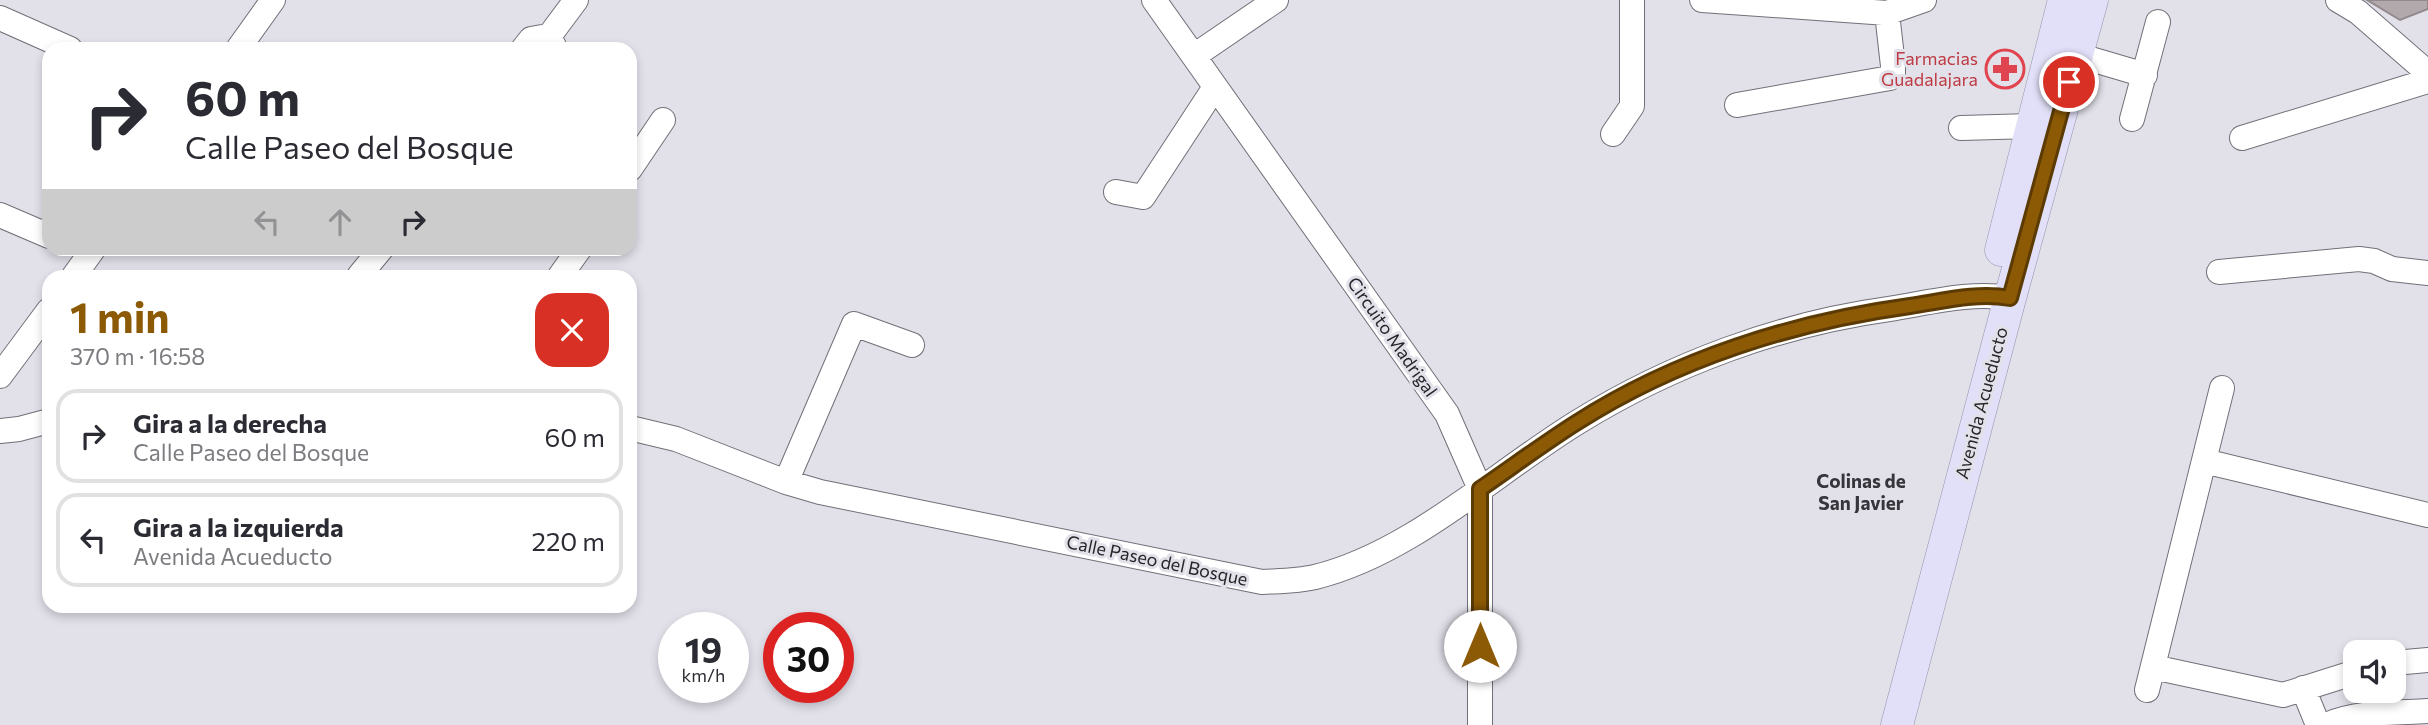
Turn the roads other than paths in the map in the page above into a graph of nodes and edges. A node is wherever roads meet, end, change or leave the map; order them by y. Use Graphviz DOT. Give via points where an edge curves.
graph roads {
  1 [pos="273,0"];
  2 [pos="576,0"];
  3 [pos="1154,0"];
  4 [pos="1276,0"];
  5 [pos="1632,0"];
  6 [pos="1702,0"];
  7 [pos="1924,0"];
  8 [pos="2064,0"];
  9 [pos="2092,0"];
  10 [pos="2338,0"];
  11 [pos="1793,4"];
  12 [pos="1887,13"];
  13 [pos="0,18"];
  14 [pos="2158,22"];
  15 [pos="55,42"];
  16 [pos="243,42"];
  17 [pos="528,42"];
  18 [pos="547,42"];
  19 [pos="552,42"];
  20 [pos="2077,55"];
  21 [pos="1194,56"];
  22 [pos="2428,73"];
  23 [pos="2145,75"];
  24 [pos="2428,81"];
  25 [pos="1215,87"];
  26 [pos="1737,105"];
  27 [pos="2132,119"];
  28 [pos="663,120"];
  29 [pos="2032,126"];
  30 [pos="1961,128"];
  31 [pos="1613,135"];
  32 [pos="2242,138"];
  33 [pos="637,159"];
  34 [pos="1116,192"];
  35 [pos="0,215"];
  36 [pos="42,233"];
  37 [pos="375,256"];
  38 [pos="2428,259"];
  39 [pos="2374,261"];
  40 [pos="364,270"];
  41 [pos="2219,272"];
  42 [pos="2428,273"];
  43 [pos="2000,296"];
  44 [pos="42,319"];
  45 [pos="912,345"];
  46 [pos="0,376"];
  47 [pos="2222,388"];
  48 [pos="42,423"];
  49 [pos="637,430"];
  50 [pos="0,431"];
  51 [pos="2204,461"];
  52 [pos="786,482"];
  53 [pos="1480,489"];
  54 [pos="2428,515"];
  55 [pos="2428,660"];
  56 [pos="2406,662"];
  57 [pos="2343,676"];
  58 [pos="2303,688"];
  59 [pos="2428,711"];
  60 [pos="1480,725"];
  61 [pos="1876,725"];
  62 [pos="1898,725"];
  63 [pos="2318,725"];
  64 [pos="2326,725"];
  1 -- 16 [label="street"];
  2 -- 19 [label="street"];
  3 -- 21 [label="street, Circuito Madrigal"];
  4 -- 21 [label="street"];
  5 -- 31 [label="street" via="1632,106"];
  6 -- 11 [label="street"];
  7 -- 12 [label="street"];
  8 -- 29 [label="main road, Avenida Acueducto"];
  9 -- 20 [label="main road, Avenida Acueducto"];
  10 -- 22 [label="street"];
  11 -- 12 [label="street"];
  12 -- 26 [label="street" via="1893,66 1890,78"];
  13 -- 15 [label="street"];
  14 -- 23 [label="street"];
  17 -- 18 [label="street" via="536,37"];
  20 -- 23 [label="street"];
  20 -- 43 [label="main road, Avenida Acueducto"];
  21 -- 25 [label="street, Circuito Madrigal"];
  23 -- 27 [label="street"];
  24 -- 32 [label="street"];
  25 -- 34 [label="street" via="1143,197"];
  25 -- 53 [label="street, Circuito Madrigal" via="1447,414"];
  28 -- 33 [label="street"];
  29 -- 30 [label="street"];
  29 -- 43 [label="main road, Avenida Acueducto"];
  35 -- 36 [label="street"];
  37 -- 40 [label="street"];
  38 -- 39 [label="street" via="2394,254"];
  39 -- 41 [label="street"];
  39 -- 42 [label="street" via="2392,269"];
  43 -- 53 [label="street, Calle Paseo del Bosque" via="1873,311 1755,340 1632,392 1577,422"];
  43 -- 61 [label="main road, Avenida Acueducto"];
  43 -- 62 [label="main road, Avenida Acueducto"];
  44 -- 46 [label="street"];
  45 -- 52 [label="street" via="854,324"];
  47 -- 51 [label="street"];
  48 -- 50 [label="street"];
  49 -- 52 [label="street, Calle Paseo del Bosque" via="676,439"];
  51 -- 54 [label="street"];
  51 -- 58 [label="street" via="2150,678 2283,695"];
  52 -- 53 [label="street, Calle Paseo del Bosque" via="1262,582 1312,578 1360,562 1385,551"];
  53 -- 60 [label="street, Circuito Madrigal"];
  55 -- 56 [label="street"];
  57 -- 58 [label="street"];
  58 -- 63 [label="street"];
  59 -- 64 [label="street" via="2369,714"];
}
